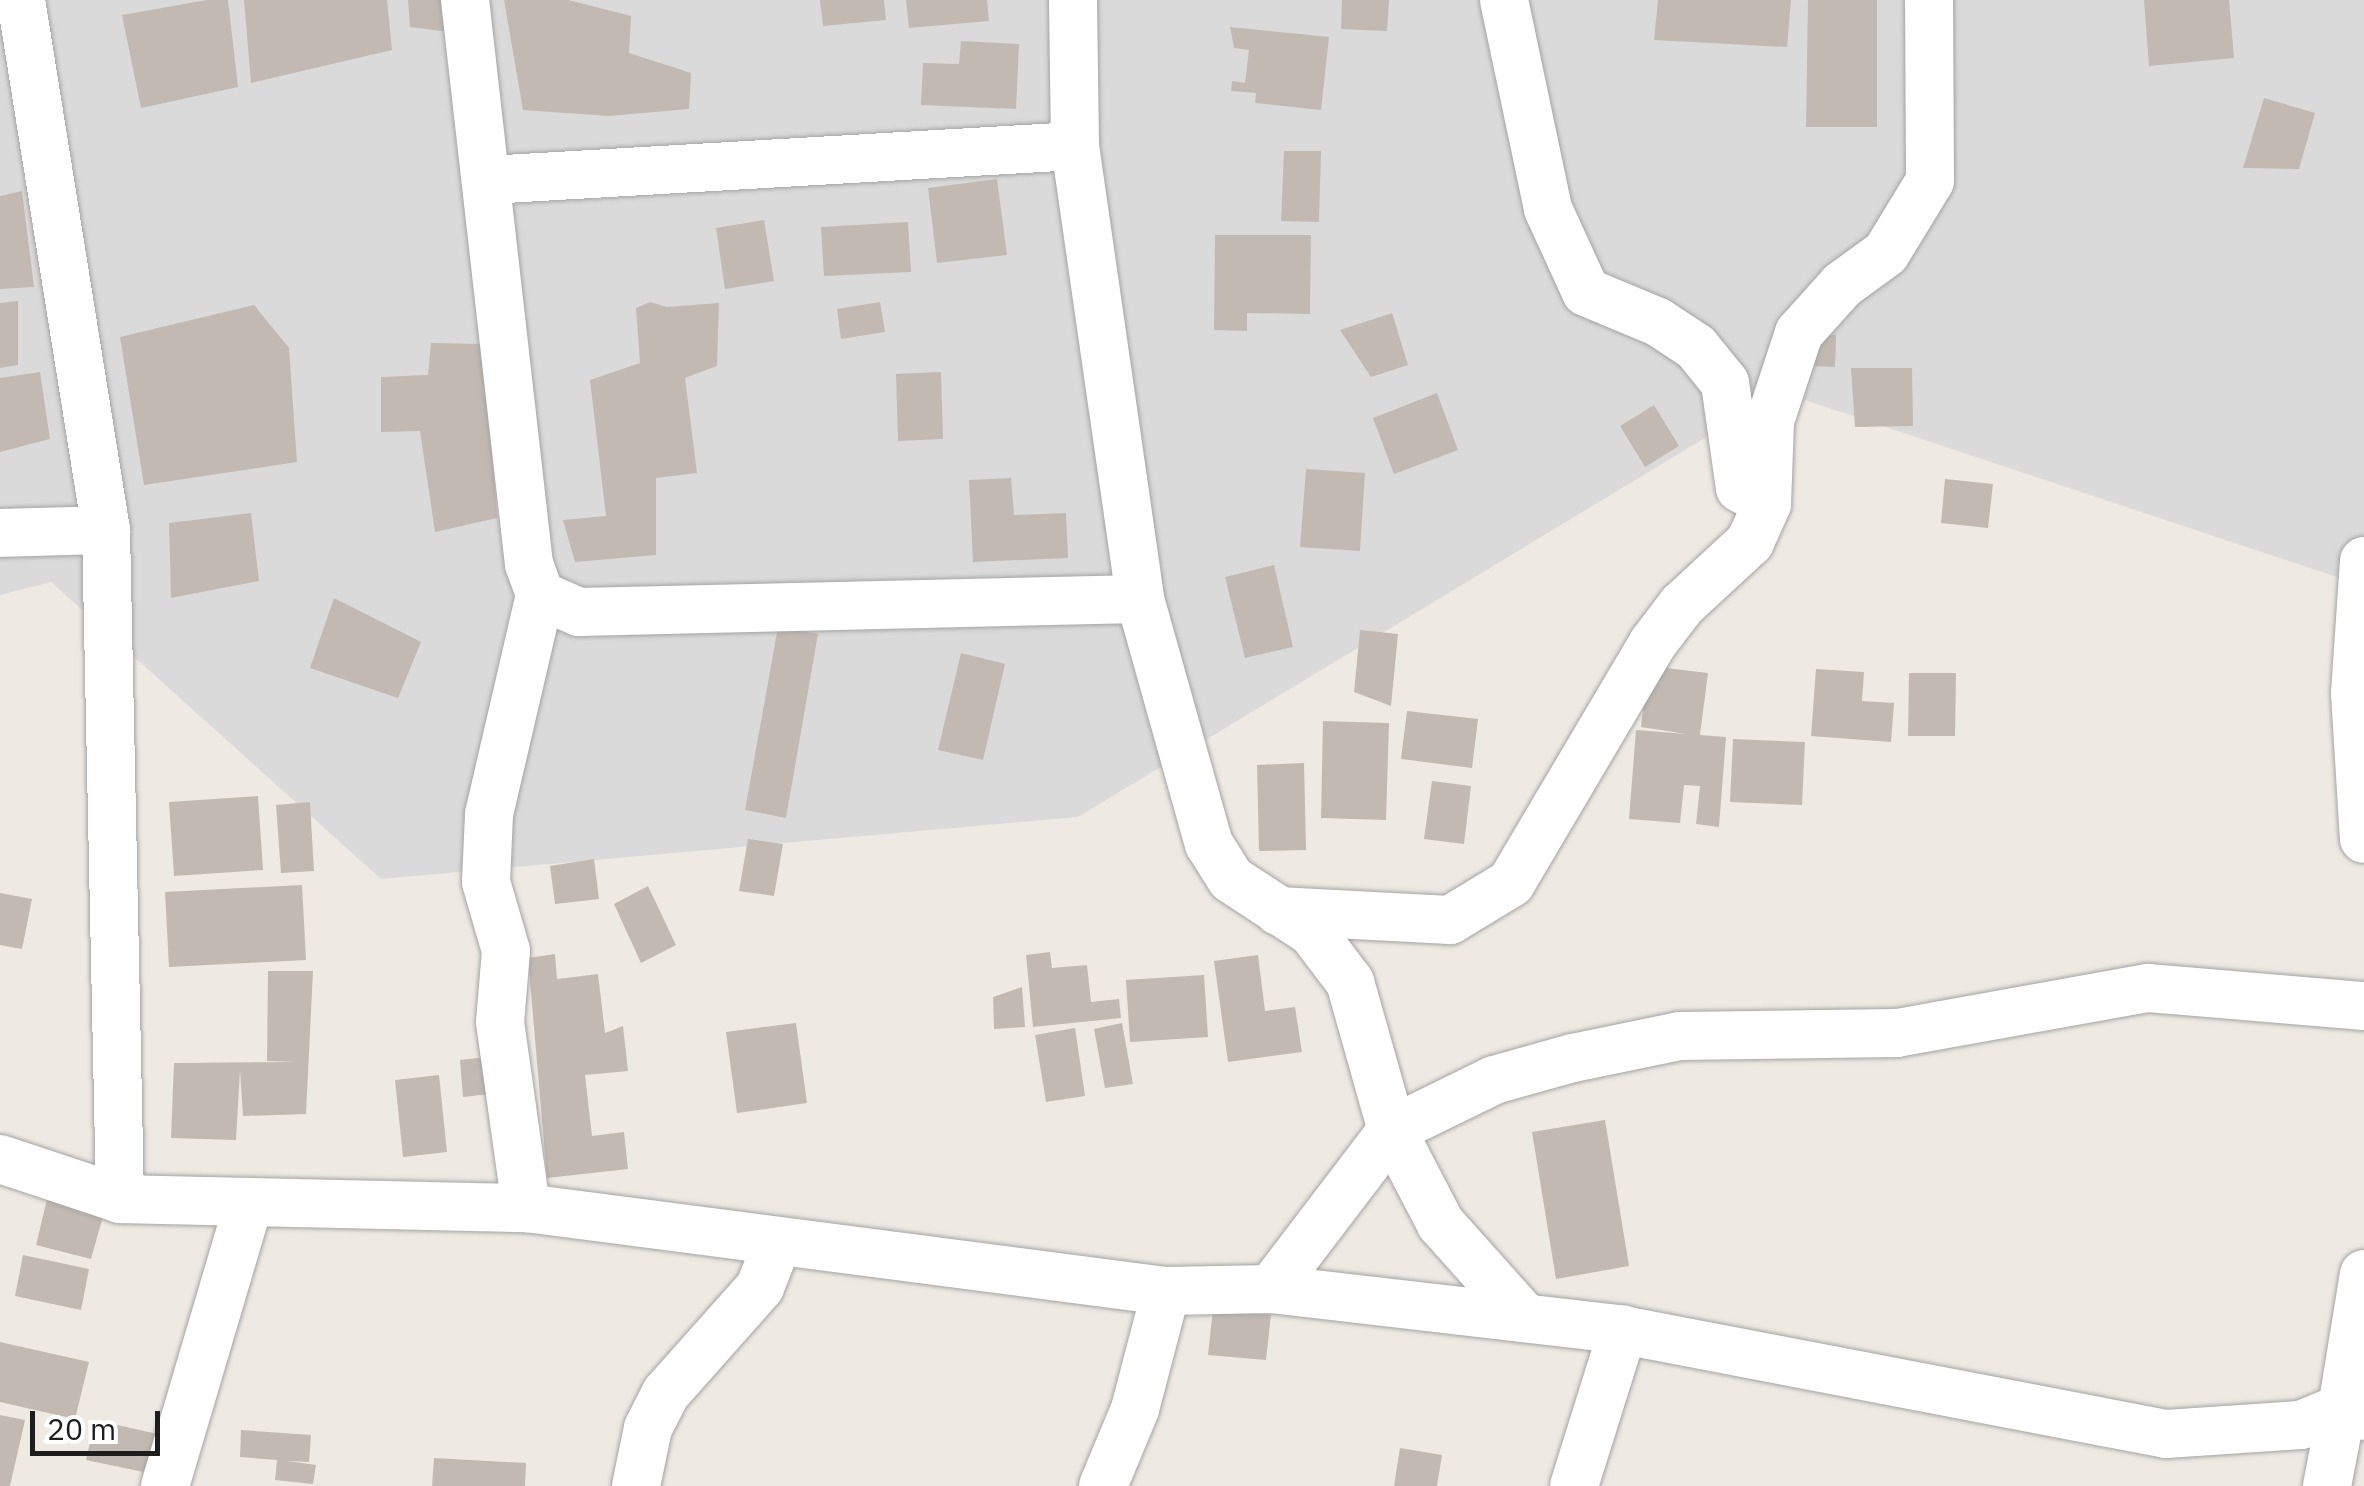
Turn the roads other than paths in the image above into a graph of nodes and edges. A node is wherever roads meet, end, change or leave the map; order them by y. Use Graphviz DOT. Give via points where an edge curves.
graph roads {
  1 [pos="21,0"];
  2 [pos="465,0"];
  3 [pos="1073,0"];
  4 [pos="1504,0"];
  5 [pos="1929,0"];
  6 [pos="1075,146"];
  7 [pos="488,180"];
  8 [pos="1767,504"];
  9 [pos="106,530"];
  10 [pos="0,533"];
  11 [pos="2364,561"];
  12 [pos="540,595"];
  13 [pos="1140,599"];
  14 [pos="2364,839"];
  15 [pos="1278,912"];
  16 [pos="2364,1006"];
  17 [pos="1392,1130"];
  18 [pos="0,1159"];
  19 [pos="120,1199"];
  20 [pos="249,1202"];
  21 [pos="526,1208"];
  22 [pos="778,1241"];
  23 [pos="2364,1274"];
  24 [pos="1271,1289"];
  25 [pos="1166,1290"];
  26 [pos="1524,1318"];
  27 [pos="1623,1330"];
  28 [pos="2353,1412"];
  29 [pos="166,1486"];
  30 [pos="636,1486"];
  31 [pos="1103,1486"];
  32 [pos="1574,1486"];
  33 [pos="2328,1486"];
  1 -- 9 [label="street"];
  2 -- 7 [label="street"];
  3 -- 6 [label="street"];
  4 -- 8 [label="street" via="1548,209 1586,292 1658,322 1696,347 1724,383 1740,488"];
  5 -- 8 [label="street" via="1930,181 1886,252 1842,285 1800,334 1770,421"];
  6 -- 7 [label="street"];
  6 -- 13 [label="street"];
  7 -- 12 [label="street" via="529,564"];
  8 -- 15 [label="street" via="1750,542 1682,605 1653,643 1511,883 1450,920"];
  9 -- 10 [label="street"];
  9 -- 19 [label="street"];
  11 -- 14 [label="street" via="2354,694"];
  12 -- 13 [label="street" via="579,612"];
  12 -- 21 [label="street" via="489,815 486,882 506,952 500,1022"];
  13 -- 15 [label="street" via="1210,844 1231,880"];
  15 -- 17 [label="street" via="1312,932 1350,982"];
  16 -- 17 [label="street" via="2148,988 1897,1032 1680,1036 1494,1080"];
  17 -- 24 [label="street"];
  17 -- 26 [label="street" via="1441,1224"];
  18 -- 19 [label="street"];
  19 -- 20 [label="street"];
  20 -- 21 [label="street"];
  20 -- 29 [label="street"];
  21 -- 22 [label="street"];
  22 -- 25 [label="street"];
  22 -- 30 [label="street" via="760,1288 666,1393 648,1428"];
  23 -- 28 [label="street"];
  24 -- 25 [label="street"];
  24 -- 26 [label="street"];
  25 -- 31 [label="street" via="1135,1409"];
  26 -- 27 [label="street"];
  27 -- 28 [label="street" via="2166,1434 2301,1425"];
  27 -- 32 [label="street"];
  28 -- 33 [label="street"];
}
